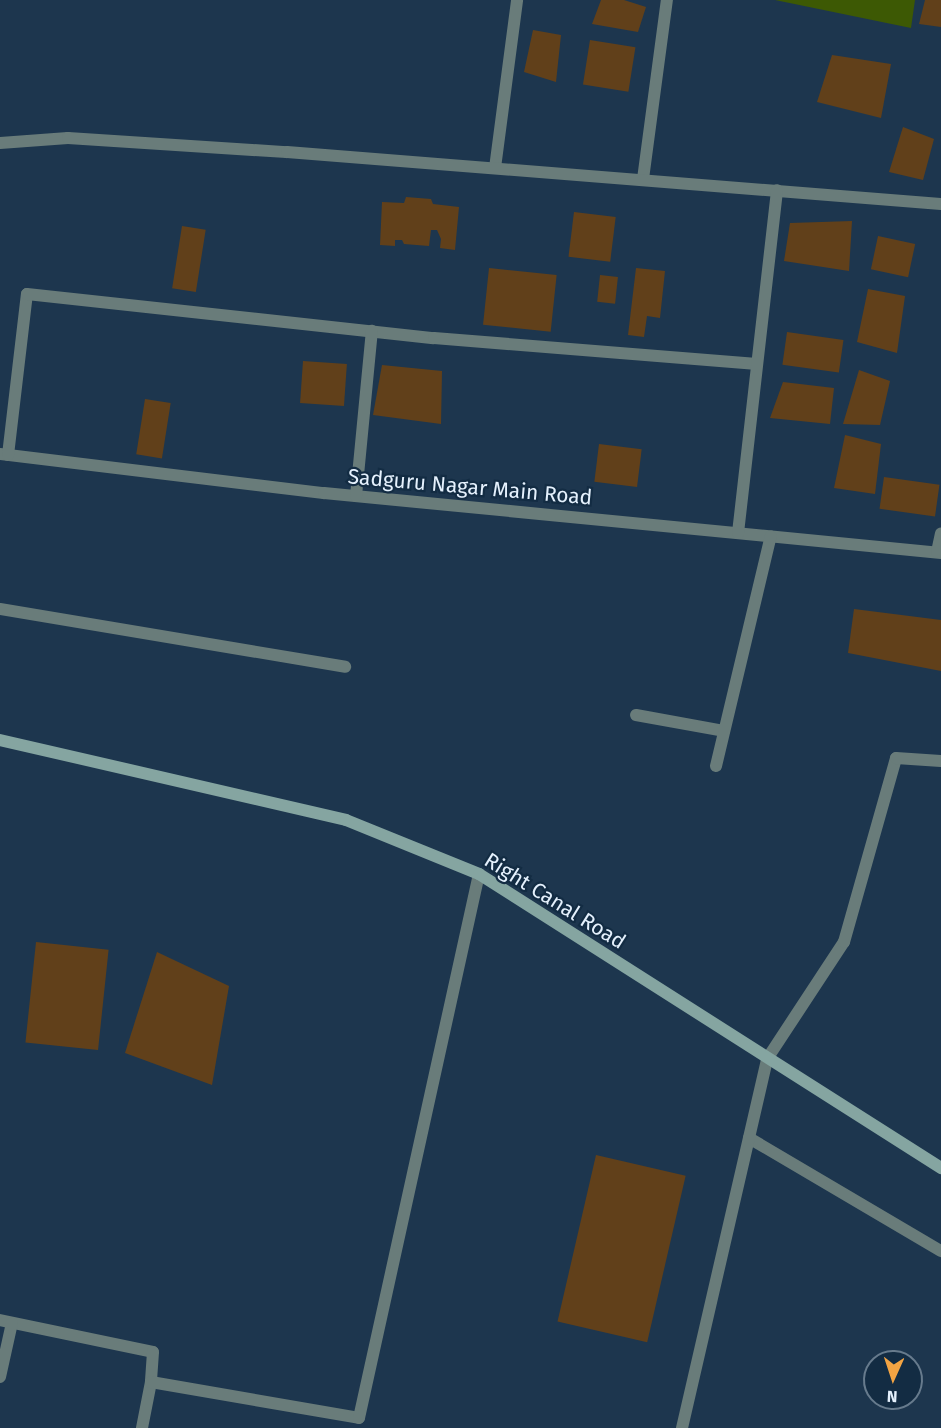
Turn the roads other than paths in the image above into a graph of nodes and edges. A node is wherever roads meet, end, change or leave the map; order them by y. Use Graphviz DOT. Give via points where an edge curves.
graph roads {
  1 [pos="517,0"];
  2 [pos="667,0"];
  3 [pos="0,143"];
  4 [pos="495,168"];
  5 [pos="643,179"];
  6 [pos="777,190"];
  7 [pos="941,204"];
  8 [pos="372,331"];
  9 [pos="758,364"];
  10 [pos="4,455"];
  11 [pos="356,496"];
  12 [pos="738,533"];
  13 [pos="941,533"];
  14 [pos="771,536"];
  15 [pos="939,552"];
  16 [pos="0,609"];
  17 [pos="345,668"];
  18 [pos="636,715"];
  19 [pos="724,731"];
  20 [pos="0,740"];
  21 [pos="941,761"];
  22 [pos="716,766"];
  23 [pos="479,874"];
  24 [pos="767,1059"];
  25 [pos="749,1138"];
  26 [pos="941,1168"];
  27 [pos="941,1251"];
  28 [pos="6,1321"];
  29 [pos="0,1377"];
  30 [pos="151,1382"];
  31 [pos="142,1428"];
  32 [pos="682,1428"];
  1 -- 4 [label="street"];
  2 -- 5 [label="street"];
  3 -- 4 [label="street" via="68,138"];
  4 -- 5 [label="street"];
  5 -- 6 [label="street"];
  6 -- 7 [label="street"];
  6 -- 9 [label="street"];
  8 -- 9 [label="street"];
  8 -- 10 [label="street" via="27,294"];
  8 -- 11 [label="street"];
  9 -- 12 [label="street"];
  10 -- 11 [label="street, Sadguru Nagar Main Road"];
  11 -- 12 [label="street, Sadguru Nagar Main Road"];
  12 -- 14 [label="street, Sadguru Nagar Main Road"];
  13 -- 15 [label="street"];
  14 -- 15 [label="street, Sadguru Nagar Main Road"];
  14 -- 19 [label="street"];
  16 -- 17 [label="street"];
  18 -- 19 [label="street"];
  19 -- 22 [label="street"];
  20 -- 23 [label="street, Right Canal Road" via="346,820"];
  21 -- 24 [label="street" via="896,758 844,942"];
  23 -- 24 [label="street, Right Canal Road"];
  23 -- 30 [label="street" via="359,1418"];
  24 -- 25 [label="street"];
  24 -- 26 [label="street, Right Canal Road"];
  25 -- 27 [label="street"];
  25 -- 32 [label="street"];
  28 -- 29 [label="street"];
  28 -- 30 [label="street" via="153,1352"];
  30 -- 31 [label="street"];
}
